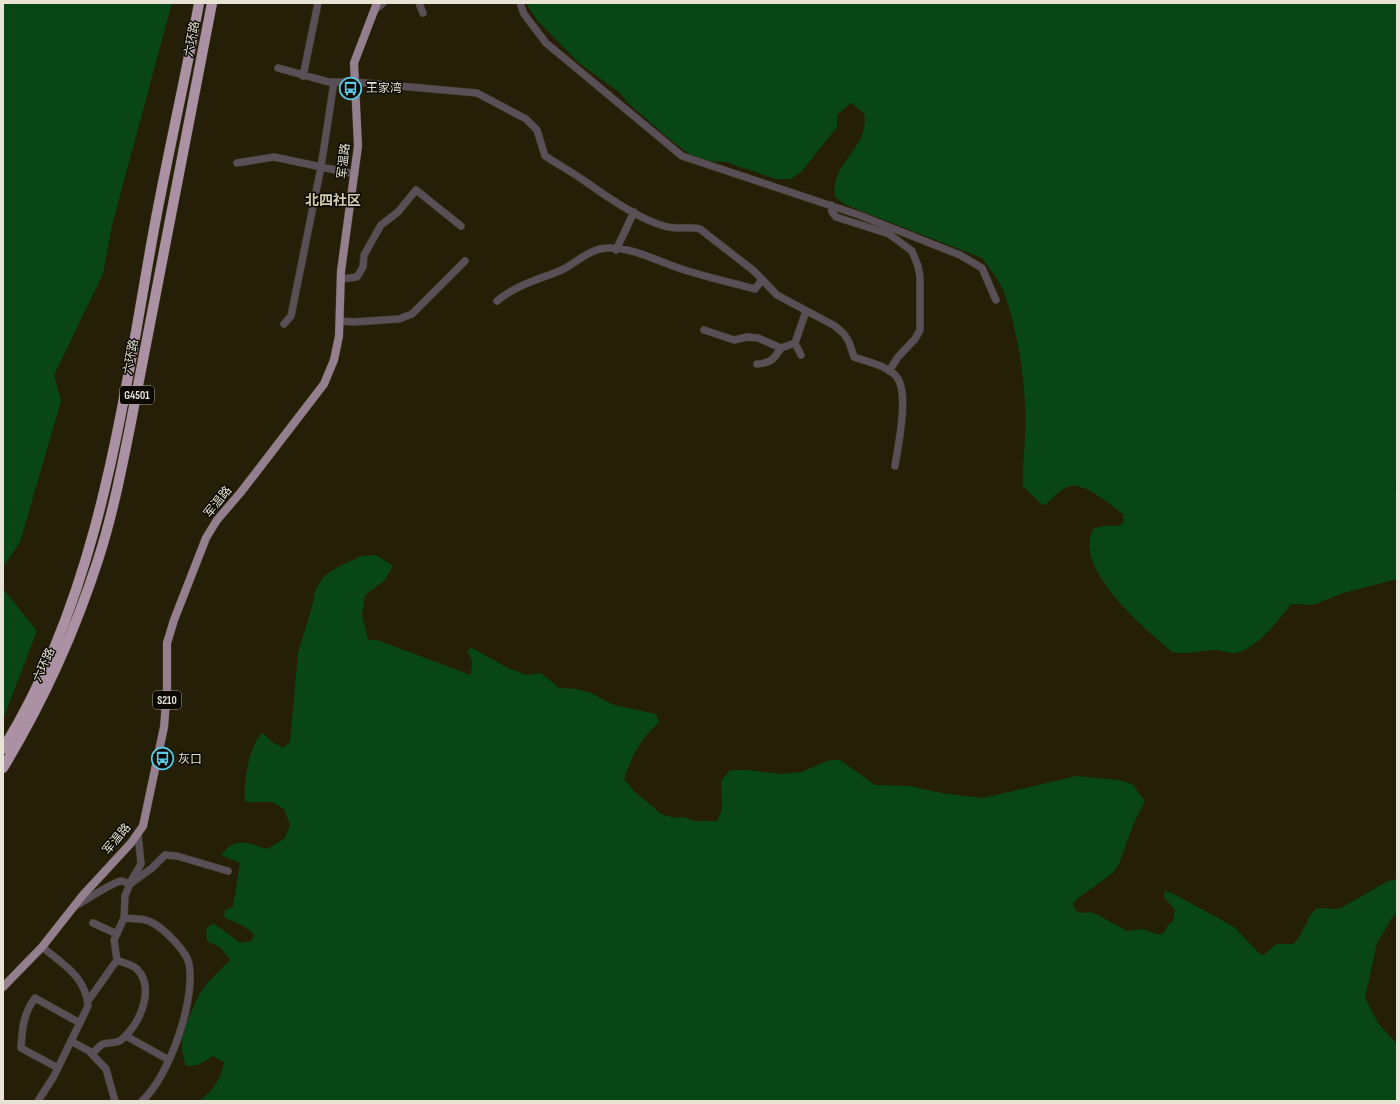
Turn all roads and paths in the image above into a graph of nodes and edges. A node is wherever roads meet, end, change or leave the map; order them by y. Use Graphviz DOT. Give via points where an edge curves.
graph roads {
  1 [pos="200,3"];
  2 [pos="212,3"];
  3 [pos="318,3"];
  4 [pos="383,3"];
  5 [pos="419,3"];
  6 [pos="520,3"];
  7 [pos="376,7"];
  8 [pos="424,13"];
  9 [pos="278,68"];
  10 [pos="303,76"];
  11 [pos="334,82"];
  12 [pos="355,82"];
  13 [pos="237,163"];
  14 [pos="321,167"];
  15 [pos="355,174"];
  16 [pos="831,205"];
  17 [pos="634,212"];
  18 [pos="462,226"];
  19 [pos="616,250"];
  20 [pos="465,261"];
  21 [pos="341,279"];
  22 [pos="762,280"];
  23 [pos="996,300"];
  24 [pos="497,301"];
  25 [pos="806,311"];
  26 [pos="340,321"];
  27 [pos="284,324"];
  28 [pos="704,330"];
  29 [pos="795,343"];
  30 [pos="781,348"];
  31 [pos="801,355"];
  32 [pos="757,364"];
  33 [pos="889,371"];
  34 [pos="895,466"];
  35 [pos="3,749"];
  36 [pos="3,768"];
  37 [pos="138,834"];
  38 [pos="228,870"];
  39 [pos="130,884"];
  40 [pos="77,905"];
  41 [pos="124,918"];
  42 [pos="93,923"];
  43 [pos="117,934"];
  44 [pos="42,947"];
  45 [pos="117,960"];
  46 [pos="3,987"];
  47 [pos="88,1001"];
  48 [pos="80,1023"];
  49 [pos="126,1036"];
  50 [pos="71,1041"];
  51 [pos="92,1054"];
  52 [pos="169,1060"];
  53 [pos="58,1068"];
  54 [pos="38,1101"];
  55 [pos="115,1101"];
  56 [pos="142,1101"];
  1 -- 35 [label="highway, 六环路 / G4501" via="156,214 120,425 89,554 75,596 35,692"];
  2 -- 36 [label="highway, 六环路 / G4501" via="129,434 98,559 63,656 44,696"];
  3 -- 10 [label="street"];
  4 -- 7 [label="street"];
  5 -- 8 [label="street"];
  6 -- 16 [label="street" via="524,14 546,43 682,156"];
  7 -- 12 [label="main road, 军温路 / S210" via="354,63"];
  9 -- 10 [label="street"];
  10 -- 11 [label="street"];
  11 -- 12 [label="street"];
  11 -- 14 [label="street"];
  12 -- 15 [label="main road, 军温路 / S210" via="358,146"];
  12 -- 17 [label="street" via="478,93 526,119 537,130 545,156 588,183 612,202"];
  13 -- 14 [label="street" via="274,157"];
  14 -- 15 [label="street"];
  14 -- 27 [label="street" via="291,316"];
  15 -- 21 [label="main road, 军温路 / S210"];
  16 -- 23 [label="street" via="960,255 982,268"];
  16 -- 33 [label="street" via="836,217 889,234 912,251 918,266 920,330"];
  17 -- 19 [label="street"];
  17 -- 22 [label="street" via="662,226 691,226 700,229"];
  18 -- 21 [label="street" via="416,190 398,212 381,225 364,255 363,267 357,277"];
  19 -- 22 [label="street" via="651,256 676,267 755,289"];
  19 -- 24 [label="street" via="600,249 582,256 559,272 523,285"];
  20 -- 26 [label="street" via="412,314 398,320"];
  21 -- 26 [label="main road, 军温路 / S210"];
  22 -- 25 [label="street" via="777,295"];
  25 -- 29 [label="street"];
  25 -- 33 [label="street" via="844,334 854,357"];
  26 -- 37 [label="main road, 军温路 / S210" via="334,360 326,380 217,520 206,538 166,643 167,690 164,727 143,826"];
  28 -- 30 [label="street" via="734,340 758,338"];
  29 -- 30 [label="street"];
  29 -- 31 [label="street"];
  30 -- 32 [label="street" via="774,360"];
  33 -- 34 [label="street" via="896,376 902,387 901,422"];
  37 -- 39 [label="street" via="141,864"];
  37 -- 40 [label="main road, 军温路 / S210"];
  38 -- 39 [label="street" via="165,855"];
  39 -- 40 [label="street" via="122,881 112,884"];
  39 -- 41 [label="street" via="125,896"];
  40 -- 44 [label="main road, 军温路 / S210"];
  41 -- 43 [label="street"];
  41 -- 52 [label="street" via="150,921 172,938 189,963 189,989 184,1015"];
  42 -- 43 [label="street"];
  43 -- 45 [label="street" via="114,940"];
  44 -- 46 [label="main road, 军温路 / S210"];
  44 -- 47 [label="street" via="77,976"];
  45 -- 47 [label="street"];
  45 -- 49 [label="street" via="137,969 145,985 142,1012"];
  47 -- 48 [label="street"];
  48 -- 50 [label="street"];
  48 -- 53 [label="street" via="34,998 28,1008 22,1029 22,1048"];
  49 -- 51 [label="street" via="119,1042 102,1045"];
  49 -- 52 [label="street"];
  50 -- 51 [label="street"];
  50 -- 53 [label="street"];
  51 -- 55 [label="street" via="106,1069"];
  52 -- 56 [label="street" via="161,1078"];
  53 -- 54 [label="street"];
}
